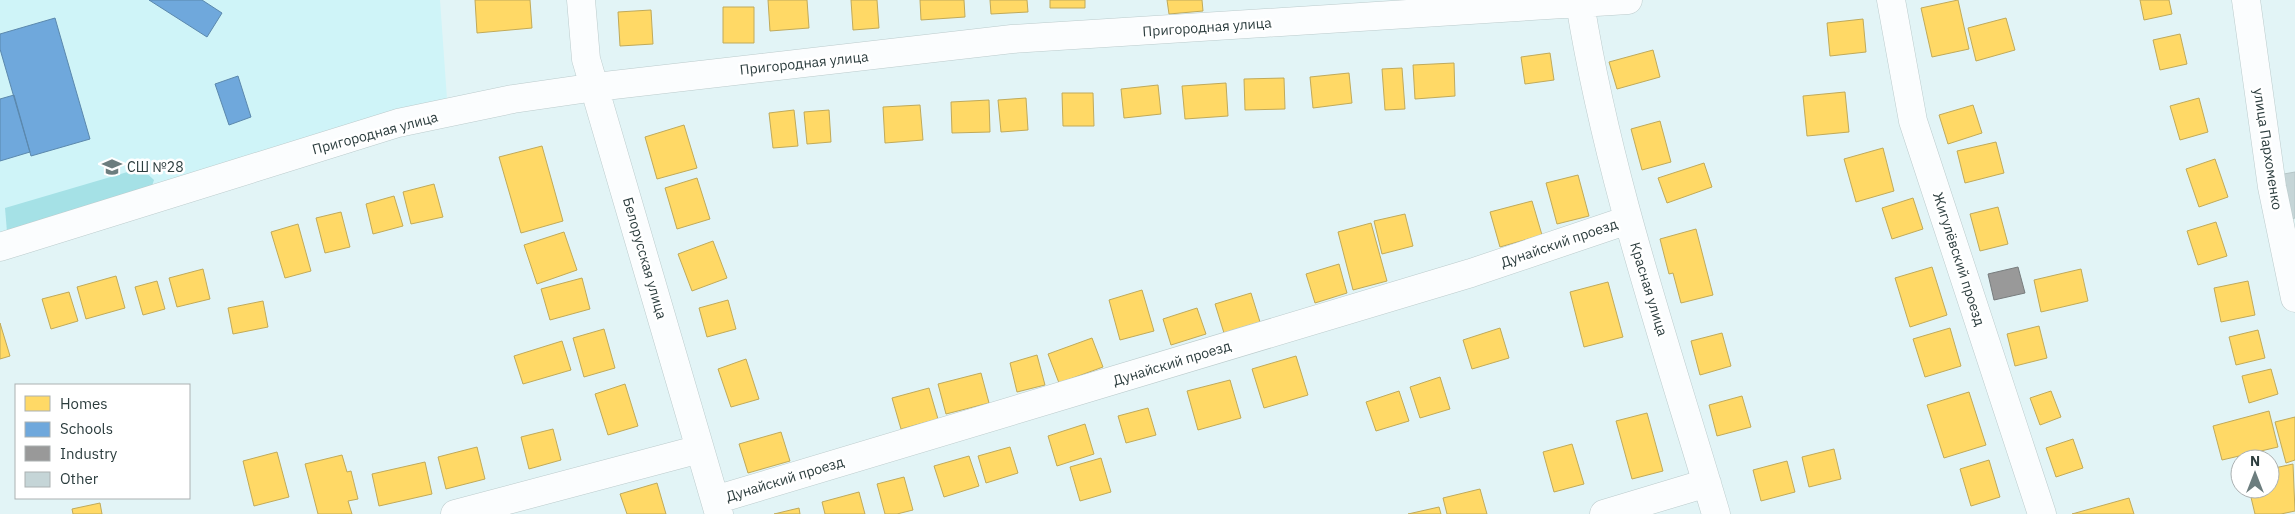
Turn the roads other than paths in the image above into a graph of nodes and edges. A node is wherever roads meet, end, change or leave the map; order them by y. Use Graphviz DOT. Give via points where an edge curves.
graph roads {
  1 [pos="581,0"];
  2 [pos="1628,0"];
  3 [pos="1891,0"];
  4 [pos="2246,0"];
  5 [pos="1580,3"];
  6 [pos="596,87"];
  7 [pos="1628,220"];
  8 [pos="0,247"];
  9 [pos="2295,298"];
  10 [pos="700,449"];
  11 [pos="1707,483"];
  12 [pos="717,507"];
  13 [pos="455,514"];
  14 [pos="1604,514"];
  15 [pos="1716,514"];
  16 [pos="2042,514"];
  1 -- 6 [label="street, Белорусская улица" via="586,59"];
  2 -- 5 [label="street, Пригородная улица"];
  3 -- 16 [label="street, Жигулёвский проезд" via="1913,121"];
  4 -- 9 [label="street, улица Пархоменко" via="2272,187"];
  5 -- 6 [label="street, Пригородная улица" via="1012,39"];
  5 -- 7 [label="street, Красная улица" via="1587,49"];
  6 -- 8 [label="street, Пригородная улица" via="513,99 398,123"];
  6 -- 10 [label="street, Белорусская улица"];
  7 -- 11 [label="street, Красная улица"];
  7 -- 12 [label="street, Дунайский проезд" via="1471,273"];
  10 -- 12 [label="street, Белорусская улица"];
  10 -- 13 [label="street"];
  11 -- 14 [label="street"];
  11 -- 15 [label="street, Красная улица"];
}
